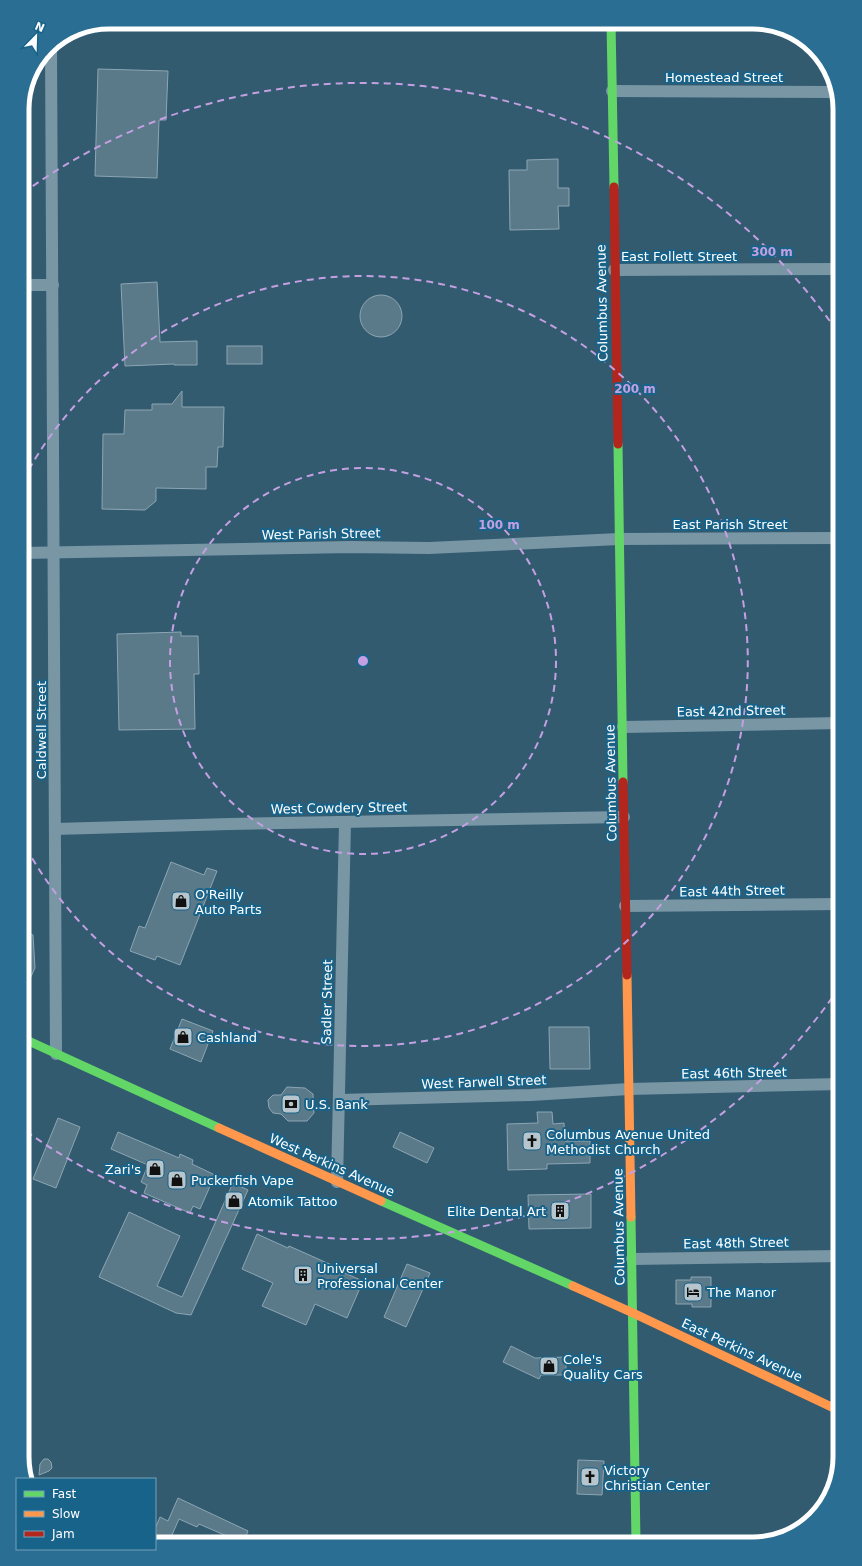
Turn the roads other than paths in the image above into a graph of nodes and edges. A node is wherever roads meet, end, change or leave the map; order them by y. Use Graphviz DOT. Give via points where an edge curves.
graph roads {
  1 [pos="611,29"];
  2 [pos="51,56"];
  3 [pos="612,91"];
  4 [pos="831,92"];
  5 [pos="833,269"];
  6 [pos="614,270"];
  7 [pos="29,285"];
  8 [pos="52,285"];
  9 [pos="833,538"];
  10 [pos="620,539"];
  11 [pos="54,552"];
  12 [pos="29,553"];
  13 [pos="833,723"];
  14 [pos="623,727"];
  15 [pos="624,817"];
  16 [pos="345,823"];
  17 [pos="55,829"];
  18 [pos="833,904"];
  19 [pos="625,906"];
  20 [pos="29,1041"];
  21 [pos="56,1054"];
  22 [pos="833,1084"];
  23 [pos="629,1089"];
  24 [pos="339,1100"];
  25 [pos="337,1182"];
  26 [pos="833,1256"];
  27 [pos="632,1258"];
  28 [pos="633,1313"];
  29 [pos="833,1408"];
  30 [pos="636,1537"];
  1 -- 3 [label="main road, Columbus Avenue"];
  2 -- 8 [label="street, Caldwell Street"];
  3 -- 4 [label="street, Homestead Street"];
  3 -- 6 [label="main road, Columbus Avenue"];
  5 -- 6 [label="street, East Follett Street"];
  6 -- 10 [label="main road, Columbus Avenue"];
  7 -- 8 [label="street"];
  8 -- 11 [label="street, Caldwell Street"];
  9 -- 10 [label="street, East Parish Street"];
  10 -- 11 [label="street, West Parish Street" via="429,548"];
  10 -- 14 [label="main road, Columbus Avenue"];
  11 -- 12 [label="street, West Parish Street"];
  11 -- 17 [label="street, Caldwell Street"];
  13 -- 14 [label="street, East 42nd Street"];
  14 -- 15 [label="main road, Columbus Avenue"];
  15 -- 16 [label="street, West Cowdery Street"];
  15 -- 19 [label="main road, Columbus Avenue"];
  16 -- 17 [label="street, West Cowdery Street"];
  16 -- 24 [label="street, Sadler Street"];
  17 -- 21 [label="street, Caldwell Street"];
  18 -- 19 [label="street, East 44th Street"];
  19 -- 23 [label="main road, Columbus Avenue"];
  20 -- 21 [label="main road, West Perkins Avenue"];
  21 -- 25 [label="main road, West Perkins Avenue"];
  22 -- 23 [label="street, East 46th Street"];
  23 -- 24 [label="street, West Farwell Street" via="531,1095"];
  23 -- 27 [label="main road, Columbus Avenue"];
  24 -- 25 [label="street, Sadler Street"];
  25 -- 28 [label="main road, West Perkins Avenue"];
  26 -- 27 [label="street, East 48th Street"];
  27 -- 28 [label="main road, Columbus Avenue"];
  28 -- 29 [label="main road, East Perkins Avenue"];
  28 -- 30 [label="main road, Columbus Avenue"];
}
